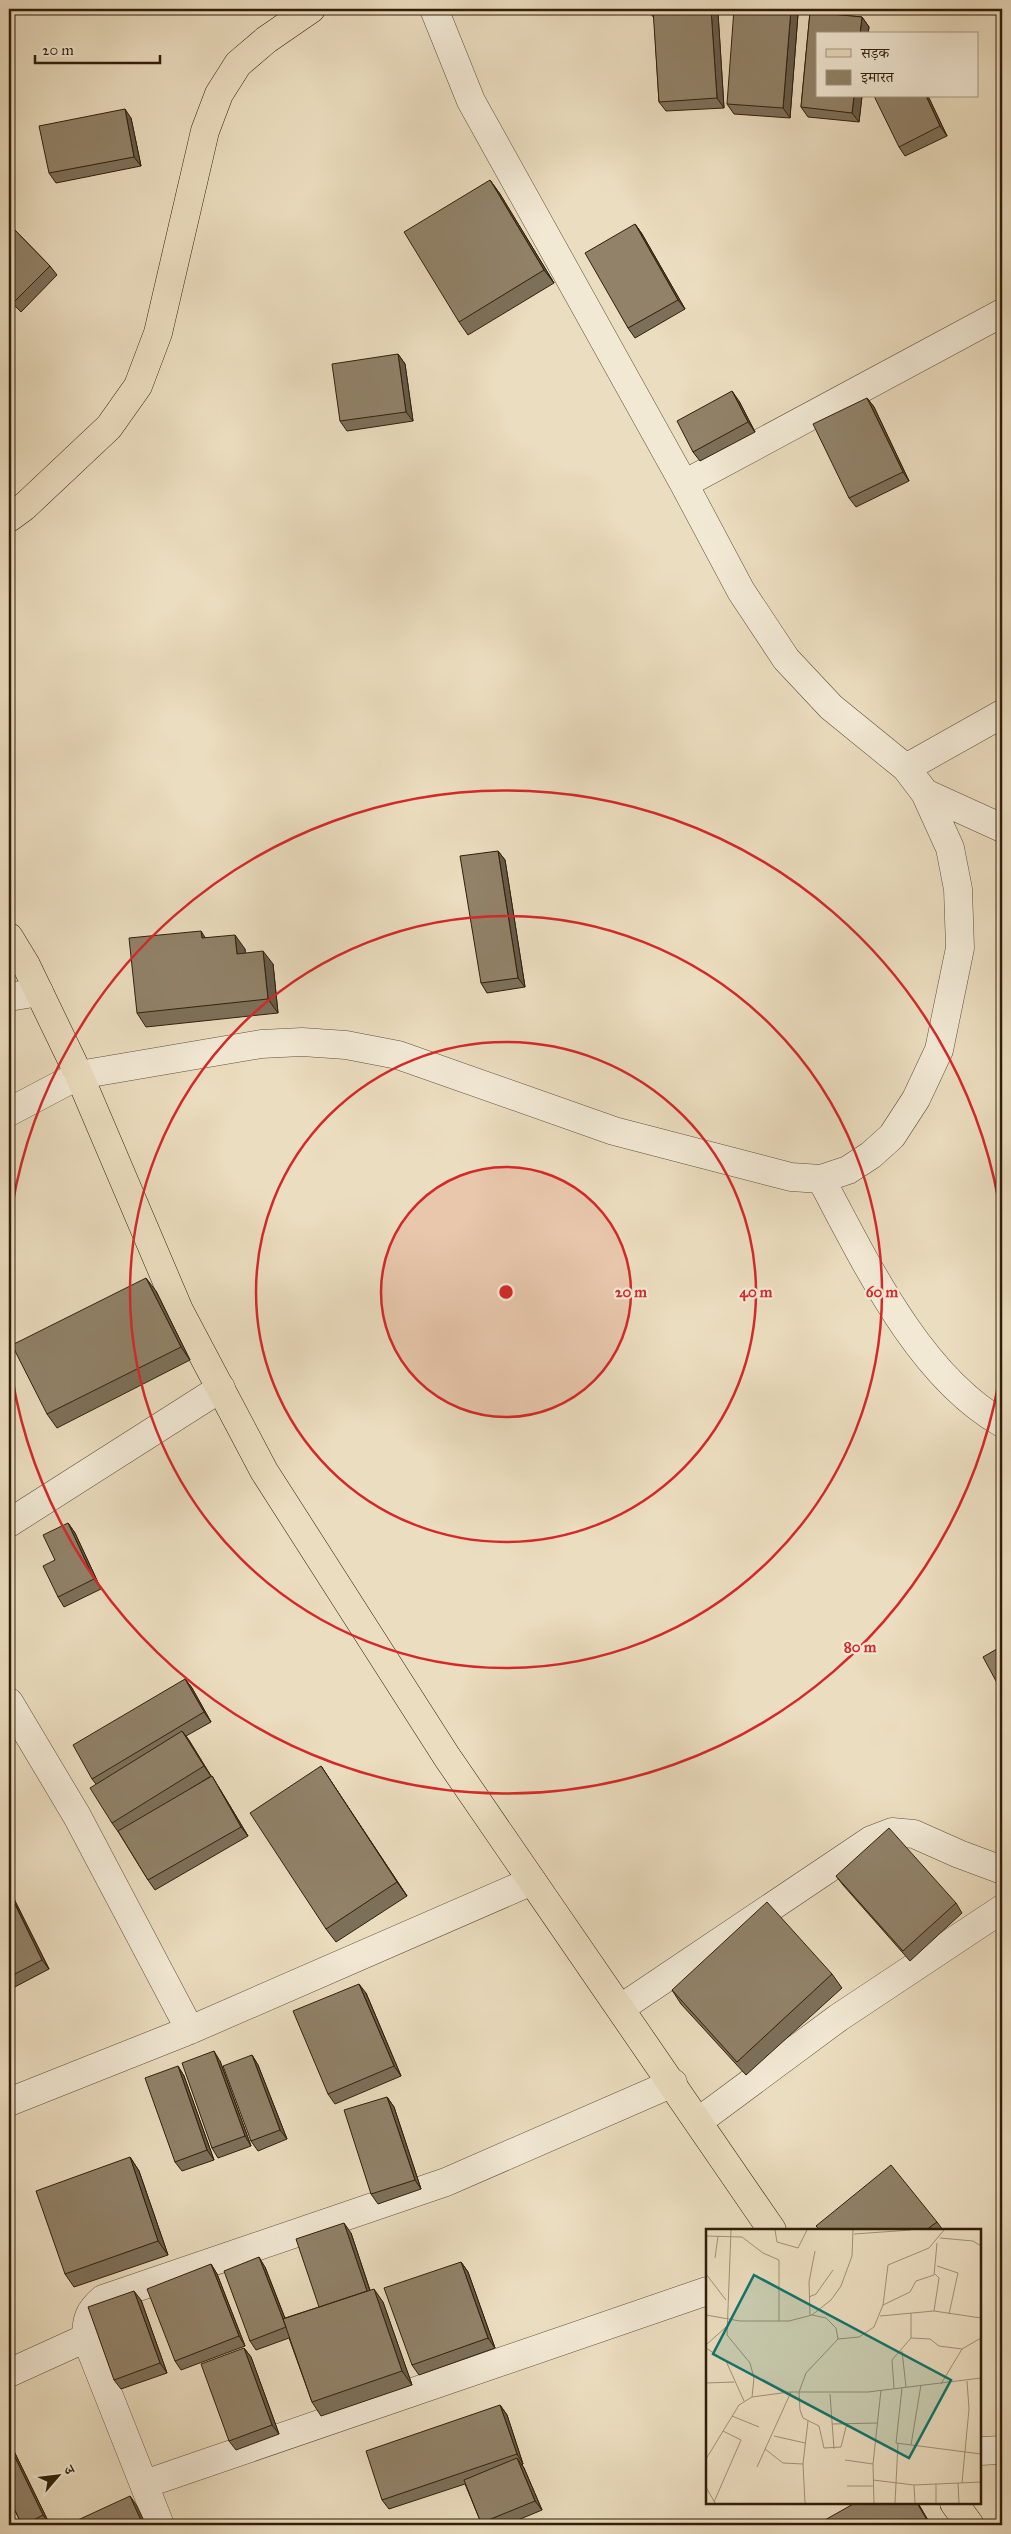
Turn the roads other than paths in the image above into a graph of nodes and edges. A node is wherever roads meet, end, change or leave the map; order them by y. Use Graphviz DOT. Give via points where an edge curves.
graph roads {
  1 [pos="311,9"];
  2 [pos="434,9"];
  3 [pos="1002,313"];
  4 [pos="684,484"];
  5 [pos="9,518"];
  6 [pos="1002,714"];
  7 [pos="906,768"];
  8 [pos="925,794"];
  9 [pos="1002,828"];
  10 [pos="9,937"];
  11 [pos="39,992"];
  12 [pos="9,996"];
  13 [pos="79,1075"];
  14 [pos="9,1112"];
  15 [pos="821,1179"];
  16 [pos="221,1388"];
  17 [pos="1002,1423"];
  18 [pos="9,1523"];
  19 [pos="12,1713"];
  20 [pos="1002,1870"];
  21 [pos="532,1881"];
  22 [pos="1002,1909"];
  23 [pos="621,2008"];
  24 [pos="190,2030"];
  25 [pos="673,2083"];
  26 [pos="9,2102"];
  27 [pos="699,2122"];
  28 [pos="771,2229"];
  29 [pos="706,2291"];
  30 [pos="86,2338"];
  31 [pos="9,2373"];
  32 [pos="1002,2450"];
  33 [pos="981,2451"];
  34 [pos="145,2484"];
  35 [pos="955,2504"];
  36 [pos="160,2525"];
  37 [pos="970,2525"];
  1 -- 5 [label="main road" via="238,64 219,94 205,130 158,333 138,386 109,427"];
  2 -- 4 [label="street" via="471,101"];
  3 -- 4 [label="street"];
  4 -- 7 [label="street" via="741,591 786,659 831,707"];
  6 -- 7 [label="street"];
  7 -- 8 [label="street"];
  8 -- 9 [label="street"];
  8 -- 15 [label="street" via="950,848 958,888 960,948 939,1050 916,1099 892,1136 848,1170"];
  10 -- 11 [label="main road"];
  11 -- 12 [label="street"];
  11 -- 13 [label="main road"];
  13 -- 14 [label="street"];
  13 -- 15 [label="street" via="261,1044 346,1045 398,1055 614,1131 791,1177"];
  13 -- 16 [label="main road" via="179,1310"];
  15 -- 17 [label="street" via="870,1270 906,1328 948,1380 983,1412"];
  16 -- 18 [label="street"];
  16 -- 21 [label="main road" via="264,1471 447,1757"];
  19 -- 24 [label="street" via="77,1816"];
  20 -- 23 [label="street" via="914,1834 892,1832 871,1840"];
  21 -- 23 [label="main road"];
  21 -- 24 [label="street"];
  22 -- 27 [label="street" via="838,2018"];
  23 -- 25 [label="main road"];
  24 -- 26 [label="street"];
  25 -- 27 [label="main road"];
  25 -- 30 [label="street" via="446,2182 103,2299 92,2308 86,2320"];
  27 -- 28 [label="main road"];
  29 -- 34 [label="street"];
  30 -- 31 [label="street"];
  30 -- 34 [label="street"];
  32 -- 33 [label="street"];
  34 -- 36 [label="street"];
  35 -- 37 [label="main road"];
}
